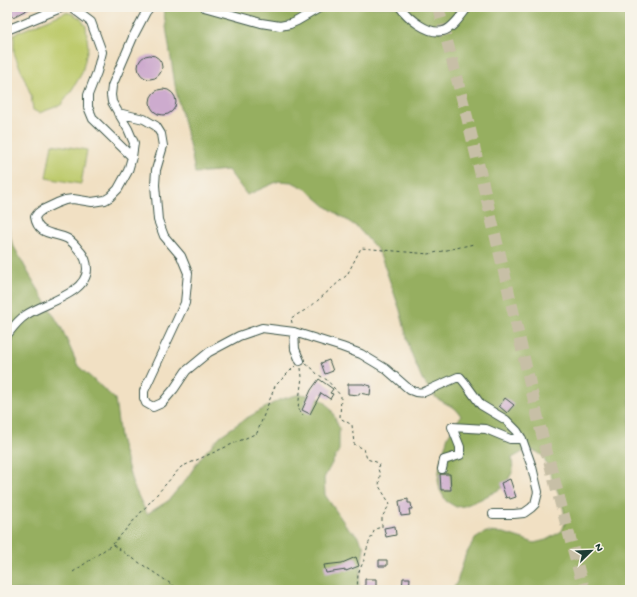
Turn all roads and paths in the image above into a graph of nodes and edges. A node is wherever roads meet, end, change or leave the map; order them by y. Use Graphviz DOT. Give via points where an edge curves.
graph roads {
  1 [pos="63,7"];
  2 [pos="71,7"];
  3 [pos="204,7"];
  4 [pos="321,7"];
  5 [pos="400,7"];
  6 [pos="468,7"];
  7 [pos="145,9"];
  8 [pos="7,30"];
  9 [pos="118,113"];
  10 [pos="132,157"];
  11 [pos="474,244"];
  12 [pos="294,332"];
  13 [pos="7,335"];
  14 [pos="300,361"];
  15 [pos="303,415"];
  16 [pos="522,439"];
  17 [pos="442,470"];
  18 [pos="492,514"];
  19 [pos="113,544"];
  20 [pos="74,572"];
  21 [pos="178,590"];
  22 [pos="357,590"];
  1 -- 8 [label="street"];
  2 -- 10 [label="street" via="91,22 102,52 98,72 88,95 88,107 93,119"];
  3 -- 4 [label="street" via="280,26 297,21"];
  5 -- 6 [label="street" via="423,28 443,31 450,28"];
  7 -- 9 [label="street" via="112,86 112,102"];
  9 -- 10 [label="street" via="134,143"];
  9 -- 12 [label="street" via="144,119 156,126 161,134 163,146 156,170 155,185 158,220 164,236 181,256 188,273 185,302 144,391 146,403 153,407 162,403 186,371 209,352 239,336 262,328"];
  10 -- 13 [label="street" via="128,171 118,189 110,197 92,202 73,199 57,202 35,217 40,229 68,240 79,250 87,265 87,274 72,292 26,314"];
  11 -- 12 [label="path" via="429,254 361,248 347,275 309,308 291,318"];
  12 -- 14 [label="street" via="295,349"];
  12 -- 16 [label="street" via="361,354 386,369 413,391 424,392 458,377 465,382 481,405 506,420"];
  14 -- 15 [label="path" via="302,377 298,408"];
  14 -- 19 [label="path" via="275,386 257,433 181,468"];
  14 -- 22 [label="path" via="327,380 341,396 340,418 352,424 354,444 364,448 367,459 379,463 378,486 390,504 382,517 382,527 375,529 368,545 358,574"];
  16 -- 17 [label="street" via="510,438 486,429 452,427 460,447 460,455 444,460"];
  16 -- 18 [label="street" via="538,492 536,499 531,508 524,513"];
  19 -- 20 [label="path"];
  19 -- 21 [label="path"];
}
